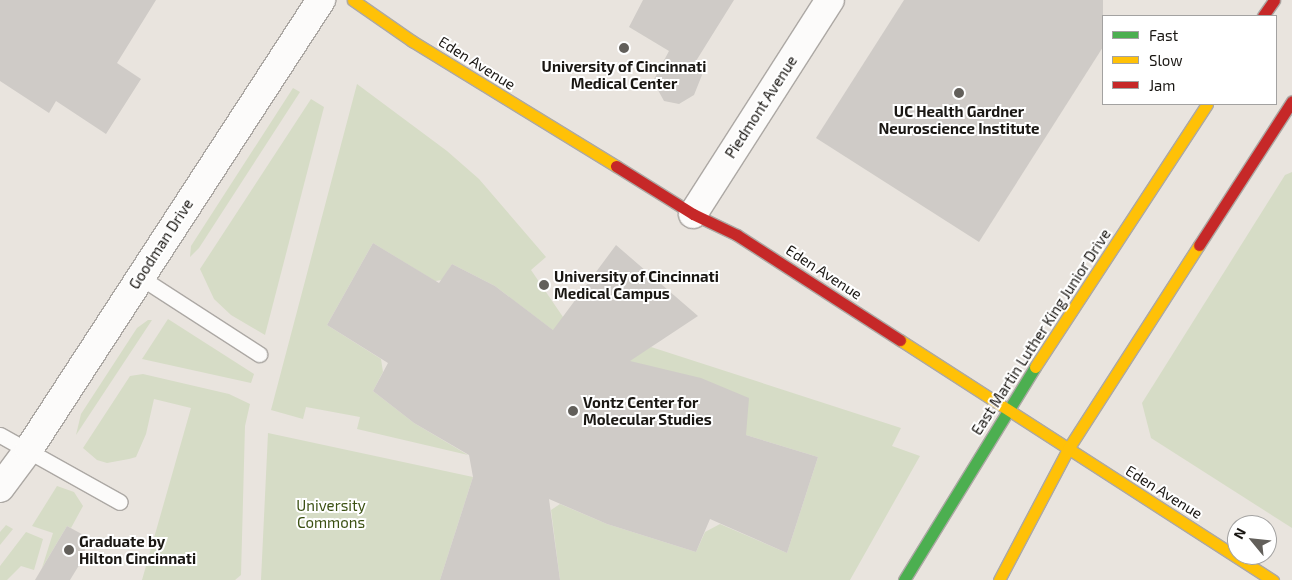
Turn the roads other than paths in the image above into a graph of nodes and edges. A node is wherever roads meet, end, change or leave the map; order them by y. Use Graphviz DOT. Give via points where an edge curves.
graph roads {
  1 [pos="321,0"];
  2 [pos="353,0"];
  3 [pos="830,0"];
  4 [pos="1274,0"];
  5 [pos="1264,15"];
  6 [pos="1205,105"];
  7 [pos="1288,116"];
  8 [pos="693,214"];
  9 [pos="140,277"];
  10 [pos="259,354"];
  11 [pos="1008,409"];
  12 [pos="0,435"];
  13 [pos="1068,448"];
  14 [pos="29,449"];
  15 [pos="0,488"];
  16 [pos="120,502"];
  17 [pos="904,580"];
  18 [pos="999,580"];
  19 [pos="1273,580"];
  1 -- 9 [label="street, Goodman Drive"];
  2 -- 8 [label="main road, Eden Avenue" via="412,41"];
  3 -- 8 [label="street, Piedmont Avenue"];
  4 -- 5 [label="main road"];
  6 -- 11 [label="main road, East Martin Luther King Junior Drive"];
  7 -- 13 [label="main road"];
  8 -- 11 [label="main road, Eden Avenue" via="737,235"];
  9 -- 10 [label="lane"];
  9 -- 14 [label="street, Goodman Drive"];
  11 -- 13 [label="main road, Eden Avenue"];
  11 -- 17 [label="main road, East Martin Luther King Junior Drive"];
  12 -- 14 [label="lane"];
  13 -- 18 [label="main road"];
  13 -- 19 [label="main road, Eden Avenue"];
  14 -- 15 [label="street, Goodman Drive"];
  14 -- 16 [label="lane"];
}
